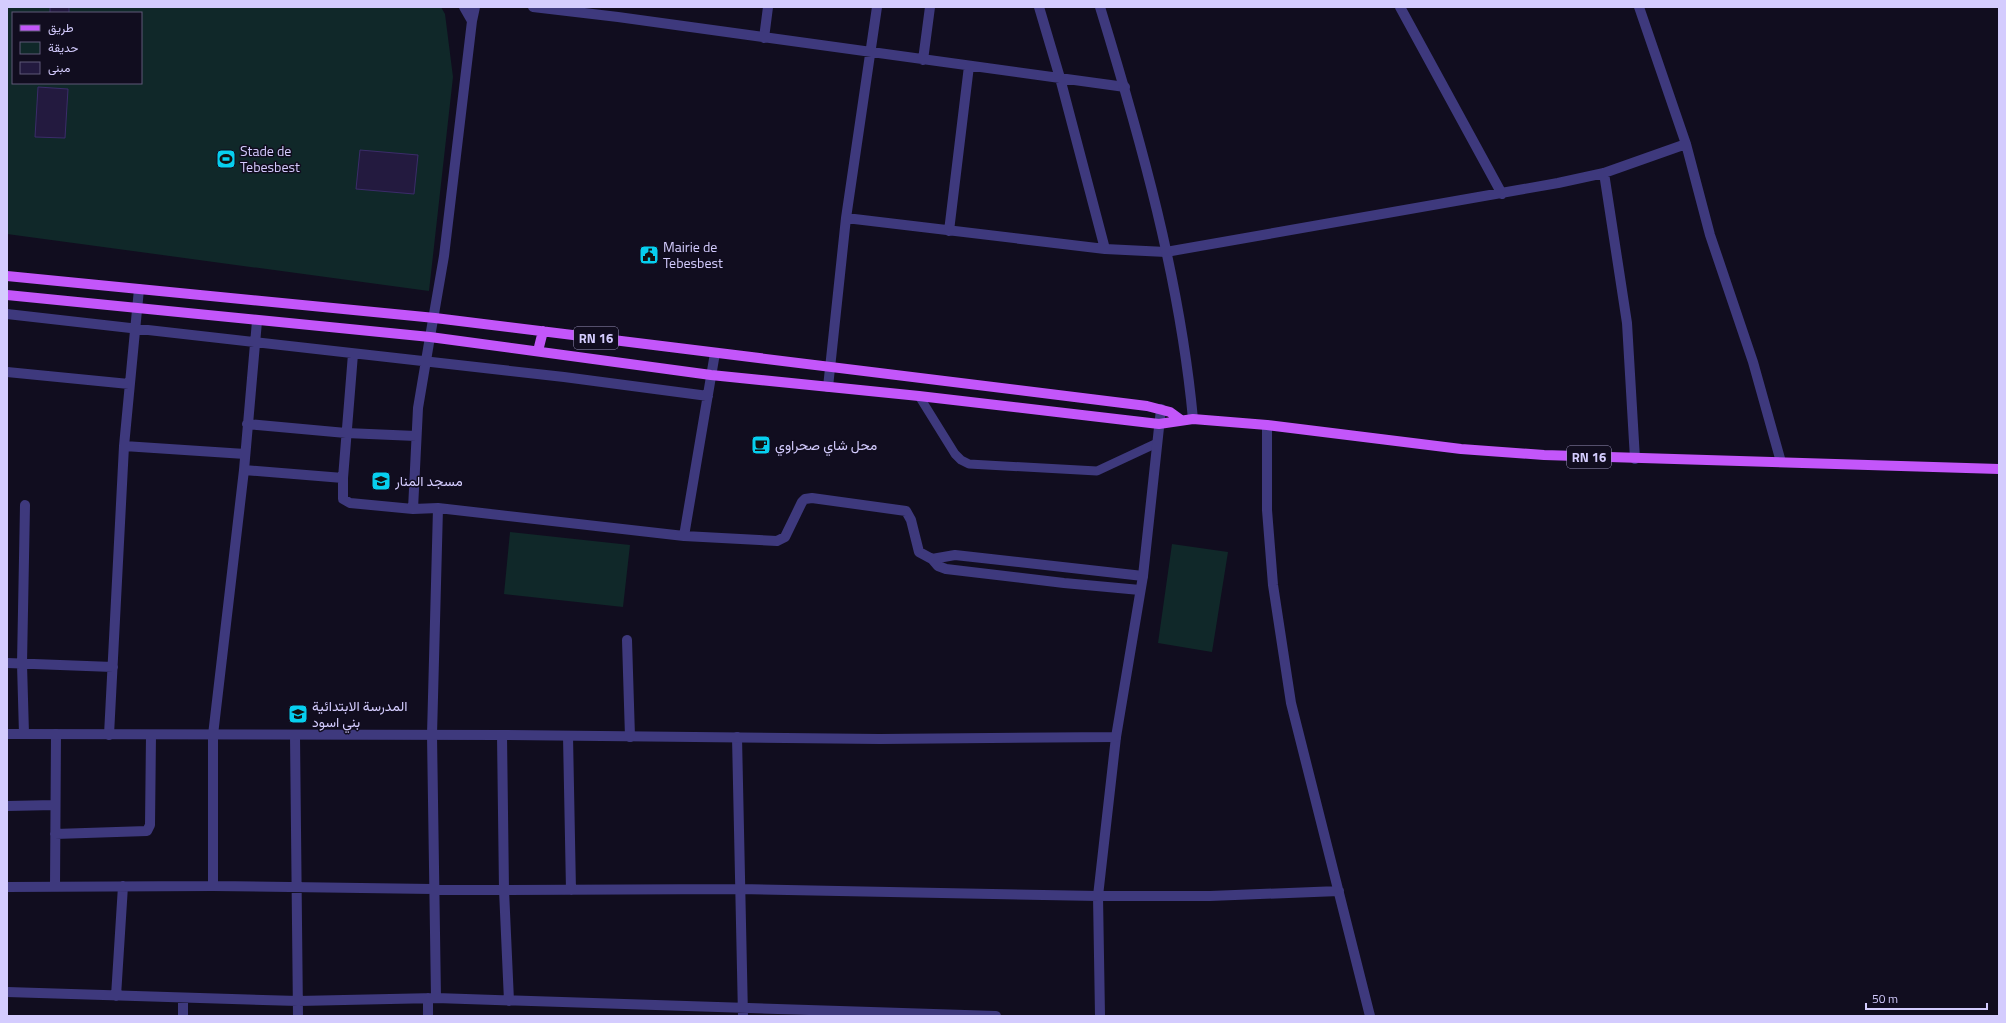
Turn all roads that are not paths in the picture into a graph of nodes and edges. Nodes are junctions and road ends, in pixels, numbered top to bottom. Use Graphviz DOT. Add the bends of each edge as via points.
graph roads {
  1 [pos="464,7"];
  2 [pos="475,7"];
  3 [pos="533,7"];
  4 [pos="768,7"];
  5 [pos="876,7"];
  6 [pos="930,7"];
  7 [pos="1039,7"];
  8 [pos="1100,7"];
  9 [pos="1400,7"];
  10 [pos="1639,7"];
  11 [pos="472,21"];
  12 [pos="764,38"];
  13 [pos="871,53"];
  14 [pos="923,60"];
  15 [pos="970,66"];
  16 [pos="1060,78"];
  17 [pos="1125,87"];
  18 [pos="1686,144"];
  19 [pos="1604,173"];
  20 [pos="1502,194"];
  21 [pos="846,218"];
  22 [pos="949,231"];
  23 [pos="1105,249"];
  24 [pos="1166,252"];
  25 [pos="7,276"];
  26 [pos="139,289"];
  27 [pos="7,295"];
  28 [pos="138,309"];
  29 [pos="7,314"];
  30 [pos="435,318"];
  31 [pos="257,320"];
  32 [pos="135,329"];
  33 [pos="543,331"];
  34 [pos="430,337"];
  35 [pos="254,343"];
  36 [pos="538,351"];
  37 [pos="715,353"];
  38 [pos="353,354"];
  39 [pos="425,361"];
  40 [pos="830,367"];
  41 [pos="7,372"];
  42 [pos="711,375"];
  43 [pos="129,384"];
  44 [pos="828,387"];
  45 [pos="708,396"];
  46 [pos="919,396"];
  47 [pos="1161,409"];
  48 [pos="1194,419"];
  49 [pos="1181,420"];
  50 [pos="247,424"];
  51 [pos="1159,424"];
  52 [pos="1267,425"];
  53 [pos="346,433"];
  54 [pos="416,436"];
  55 [pos="1157,443"];
  56 [pos="124,446"];
  57 [pos="244,454"];
  58 [pos="1636,459"];
  59 [pos="1781,462"];
  60 [pos="1999,469"];
  61 [pos="244,470"];
  62 [pos="342,478"];
  63 [pos="25,505"];
  64 [pos="438,508"];
  65 [pos="413,509"];
  66 [pos="684,536"];
  67 [pos="932,559"];
  68 [pos="1143,576"];
  69 [pos="1140,590"];
  70 [pos="627,640"];
  71 [pos="7,663"];
  72 [pos="22,664"];
  73 [pos="113,668"];
  74 [pos="7,734"];
  75 [pos="24,734"];
  76 [pos="56,734"];
  77 [pos="110,735"];
  78 [pos="151,735"];
  79 [pos="213,735"];
  80 [pos="432,735"];
  81 [pos="502,735"];
  82 [pos="295,736"];
  83 [pos="568,736"];
  84 [pos="630,737"];
  85 [pos="737,737"];
  86 [pos="1116,737"];
  87 [pos="55,805"];
  88 [pos="7,806"];
  89 [pos="56,834"];
  90 [pos="123,886"];
  91 [pos="213,886"];
  92 [pos="55,887"];
  93 [pos="298,887"];
  94 [pos="7,888"];
  95 [pos="435,889"];
  96 [pos="739,889"];
  97 [pos="504,890"];
  98 [pos="571,890"];
  99 [pos="1339,891"];
  100 [pos="1098,896"];
  101 [pos="7,992"];
  102 [pos="116,996"];
  103 [pos="183,998"];
  104 [pos="432,998"];
  105 [pos="298,1001"];
  106 [pos="509,1001"];
  107 [pos="743,1012"];
  108 [pos="183,1016"];
  109 [pos="298,1016"];
  110 [pos="428,1016"];
  111 [pos="996,1016"];
  112 [pos="1100,1016"];
  113 [pos="1370,1016"];
  1 -- 11 [label="street"];
  2 -- 11 [label="street"];
  3 -- 12 [label="street"];
  4 -- 12 [label="street"];
  5 -- 13 [label="street"];
  6 -- 14 [label="street"];
  7 -- 16 [label="street"];
  8 -- 17 [label="street"];
  9 -- 20 [label="street"];
  10 -- 18 [label="street"];
  11 -- 30 [label="street"];
  12 -- 13 [label="street"];
  13 -- 14 [label="street"];
  13 -- 21 [label="street"];
  14 -- 15 [label="street"];
  15 -- 16 [label="street"];
  15 -- 22 [label="street"];
  16 -- 17 [label="street"];
  16 -- 23 [label="street"];
  17 -- 24 [label="street"];
  18 -- 19 [label="street"];
  18 -- 59 [label="street" via="1710,235 1753,362"];
  19 -- 20 [label="street"];
  19 -- 58 [label="street" via="1627,323"];
  20 -- 24 [label="street"];
  21 -- 22 [label="street"];
  21 -- 40 [label="street"];
  22 -- 23 [label="street"];
  23 -- 24 [label="street"];
  24 -- 48 [label="street" via="1190,383"];
  25 -- 26 [label="main road, RN 16"];
  26 -- 28 [label="street"];
  26 -- 30 [label="main road, RN 16"];
  27 -- 28 [label="main road, RN 16"];
  28 -- 31 [label="main road, RN 16"];
  28 -- 32 [label="street"];
  29 -- 32 [label="street"];
  30 -- 33 [label="main road, RN 16"];
  30 -- 34 [label="street"];
  31 -- 34 [label="main road, RN 16"];
  31 -- 35 [label="street"];
  32 -- 35 [label="street"];
  32 -- 43 [label="street"];
  33 -- 36 [label="main road"];
  33 -- 37 [label="main road, RN 16"];
  34 -- 36 [label="main road, RN 16"];
  34 -- 39 [label="street"];
  35 -- 38 [label="street"];
  35 -- 50 [label="street"];
  36 -- 42 [label="main road, RN 16"];
  37 -- 40 [label="main road, RN 16"];
  37 -- 42 [label="street"];
  38 -- 39 [label="street"];
  38 -- 53 [label="street"];
  39 -- 45 [label="street"];
  39 -- 54 [label="street"];
  40 -- 44 [label="street"];
  40 -- 47 [label="main road, RN 16"];
  41 -- 43 [label="street"];
  42 -- 44 [label="main road, RN 16"];
  42 -- 45 [label="street"];
  43 -- 56 [label="street"];
  44 -- 46 [label="main road, RN 16"];
  45 -- 66 [label="street"];
  46 -- 51 [label="main road, RN 16"];
  46 -- 55 [label="lane" via="956,454 970,464 1097,471"];
  47 -- 49 [label="main road, RN 16"];
  47 -- 51 [label="street"];
  48 -- 49 [label="main road, RN 16"];
  48 -- 52 [label="main road, RN 16"];
  49 -- 51 [label="main road, RN 16"];
  50 -- 53 [label="street"];
  50 -- 57 [label="street"];
  51 -- 55 [label="street"];
  52 -- 58 [label="main road, RN 16" via="1461,449 1544,456"];
  52 -- 99 [label="street" via="1267,510 1281,643 1301,747"];
  53 -- 54 [label="street"];
  53 -- 62 [label="street"];
  54 -- 65 [label="street"];
  55 -- 68 [label="street"];
  56 -- 57 [label="street"];
  56 -- 73 [label="street"];
  57 -- 61 [label="street"];
  58 -- 59 [label="main road, RN 16"];
  59 -- 60 [label="main road, RN 16"];
  61 -- 62 [label="street"];
  61 -- 79 [label="street"];
  62 -- 65 [label="street" via="343,500 347,502"];
  63 -- 72 [label="street"];
  64 -- 65 [label="street"];
  64 -- 66 [label="street"];
  64 -- 80 [label="street"];
  66 -- 67 [label="street" via="777,541 784,537 802,502 812,498 906,511 911,520 919,552"];
  67 -- 68 [label="street" via="955,555"];
  67 -- 69 [label="street" via="938,566 953,571"];
  68 -- 69 [label="street"];
  69 -- 86 [label="street"];
  70 -- 84 [label="street"];
  71 -- 72 [label="street"];
  72 -- 73 [label="street"];
  72 -- 75 [label="street"];
  73 -- 77 [label="street"];
  74 -- 75 [label="street"];
  75 -- 76 [label="street"];
  76 -- 77 [label="street"];
  76 -- 87 [label="street"];
  77 -- 78 [label="street"];
  78 -- 79 [label="street"];
  78 -- 89 [label="street" via="150,825 147,831"];
  79 -- 82 [label="street"];
  79 -- 91 [label="street"];
  80 -- 81 [label="street"];
  80 -- 82 [label="street"];
  80 -- 95 [label="street"];
  81 -- 83 [label="street"];
  81 -- 97 [label="street"];
  82 -- 93 [label="street"];
  83 -- 84 [label="street"];
  83 -- 98 [label="street"];
  84 -- 85 [label="street"];
  85 -- 86 [label="street"];
  85 -- 96 [label="street"];
  86 -- 100 [label="street"];
  87 -- 88 [label="street"];
  87 -- 89 [label="street"];
  89 -- 92 [label="street"];
  90 -- 91 [label="street"];
  90 -- 92 [label="street"];
  90 -- 102 [label="street"];
  91 -- 93 [label="street"];
  92 -- 94 [label="street"];
  93 -- 95 [label="street"];
  93 -- 105 [label="street"];
  95 -- 97 [label="street"];
  95 -- 104 [label="street"];
  96 -- 98 [label="street"];
  96 -- 100 [label="street"];
  96 -- 107 [label="street"];
  97 -- 98 [label="street"];
  97 -- 106 [label="street"];
  99 -- 100 [label="street" via="1210,896"];
  99 -- 113 [label="street"];
  100 -- 112 [label="street"];
  101 -- 102 [label="street"];
  102 -- 103 [label="street"];
  103 -- 105 [label="street"];
  103 -- 108 [label="street"];
  104 -- 105 [label="street"];
  104 -- 106 [label="street"];
  104 -- 110 [label="street"];
  105 -- 109 [label="street"];
  106 -- 107 [label="street"];
  107 -- 111 [label="street"];
}
